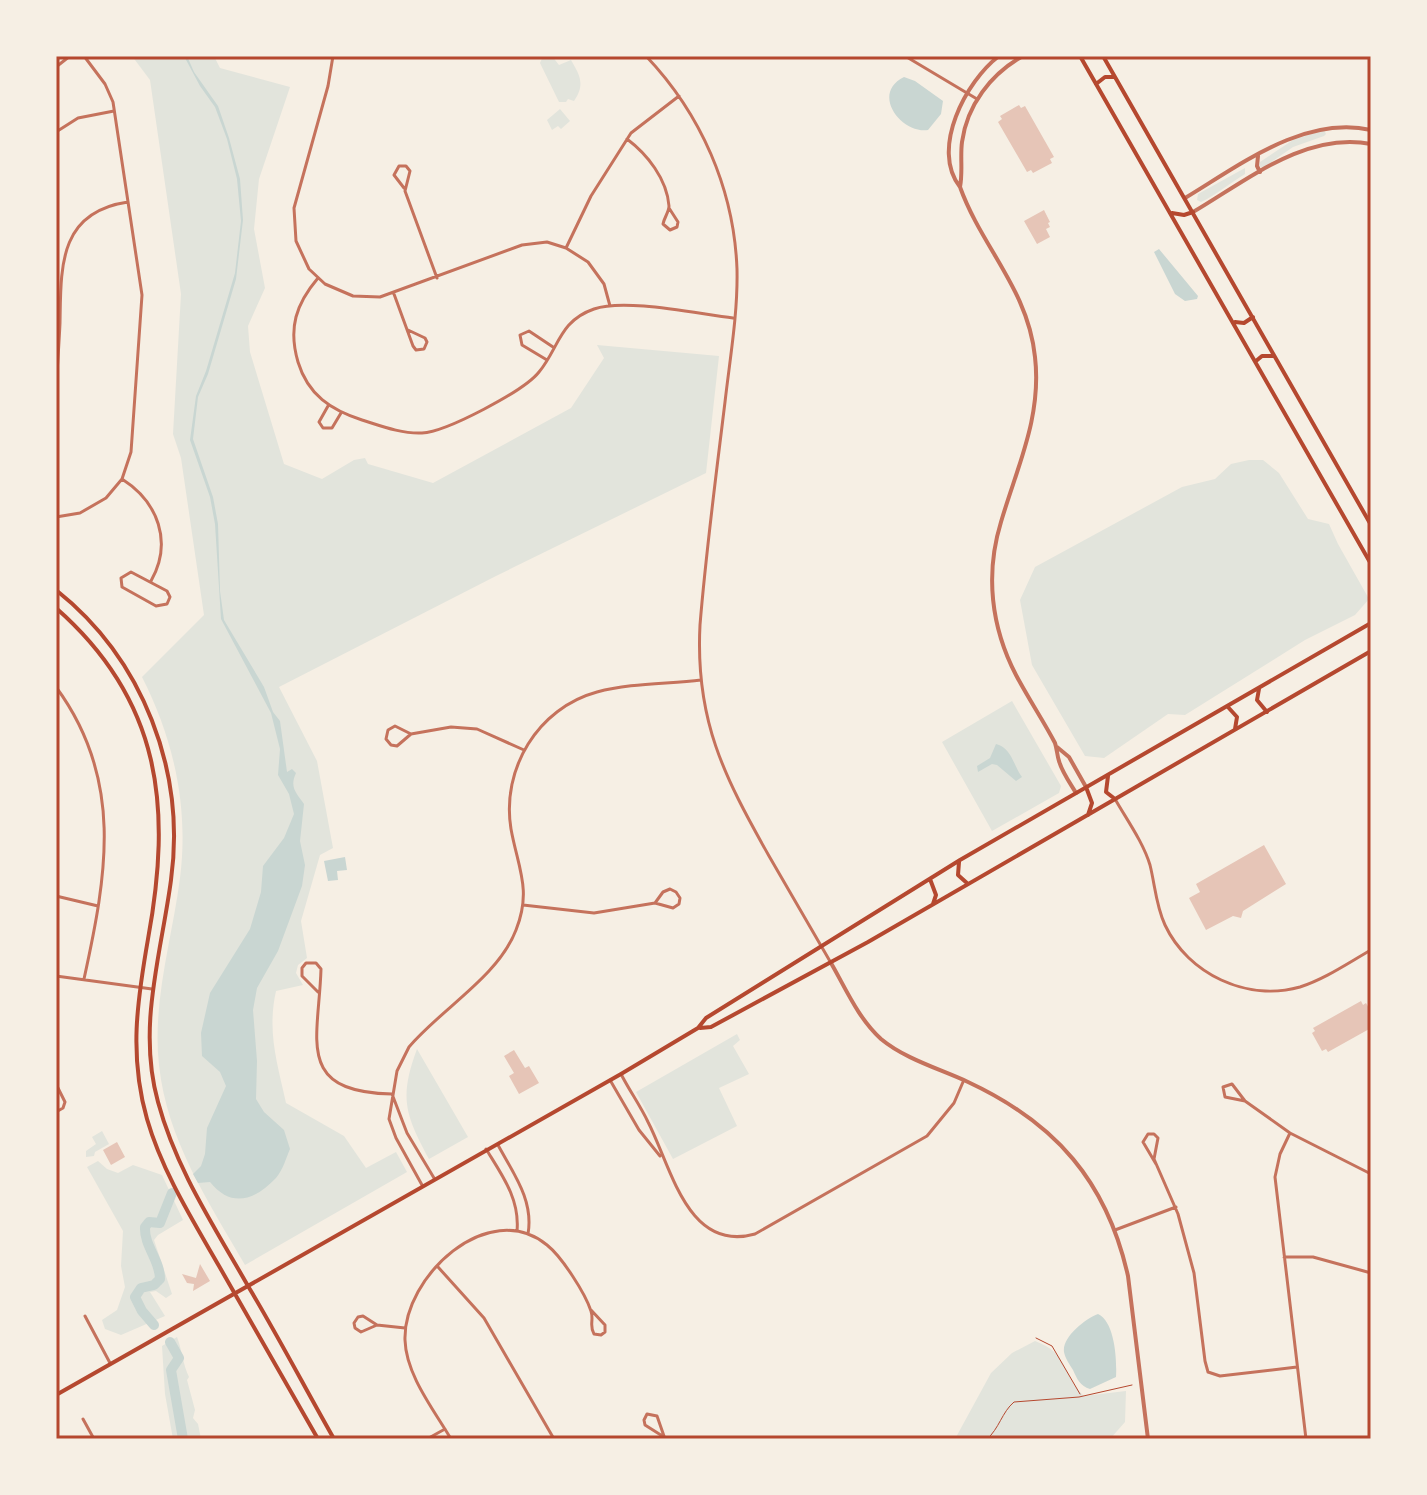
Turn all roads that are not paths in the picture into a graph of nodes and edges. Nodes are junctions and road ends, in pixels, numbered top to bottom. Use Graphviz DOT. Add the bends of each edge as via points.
graph roads {
  1 [pos="70,56"];
  2 [pos="84,56"];
  3 [pos="333,56"];
  4 [pos="646,56"];
  5 [pos="905,56"];
  6 [pos="999,56"];
  7 [pos="1023,56"];
  8 [pos="1080,56"];
  9 [pos="1103,56"];
  10 [pos="56,67"];
  11 [pos="1116,78"];
  12 [pos="1096,84"];
  13 [pos="967,93"];
  14 [pos="679,96"];
  15 [pos="978,99"];
  16 [pos="114,111"];
  17 [pos="1371,130"];
  18 [pos="56,132"];
  19 [pos="627,139"];
  20 [pos="1371,144"];
  21 [pos="950,147"];
  22 [pos="961,148"];
  23 [pos="1258,156"];
  24 [pos="1244,164"];
  25 [pos="1261,173"];
  26 [pos="1247,180"];
  27 [pos="960,187"];
  28 [pos="404,188"];
  29 [pos="1185,198"];
  30 [pos="128,202"];
  31 [pos="669,208"];
  32 [pos="1170,212"];
  33 [pos="1193,212"];
  34 [pos="566,248"];
  35 [pos="318,278"];
  36 [pos="437,278"];
  37 [pos="394,294"];
  38 [pos="610,306"];
  39 [pos="1253,317"];
  40 [pos="734,318"];
  41 [pos="1233,321"];
  42 [pos="408,330"];
  43 [pos="553,347"];
  44 [pos="1275,357"];
  45 [pos="547,360"];
  46 [pos="1256,362"];
  47 [pos="56,392"];
  48 [pos="328,406"];
  49 [pos="341,413"];
  50 [pos="122,479"];
  51 [pos="56,517"];
  52 [pos="1371,525"];
  53 [pos="1371,564"];
  54 [pos="151,581"];
  55 [pos="56,590"];
  56 [pos="56,608"];
  57 [pos="1370,624"];
  58 [pos="1371,651"];
  59 [pos="701,680"];
  60 [pos="56,687"];
  61 [pos="1260,687"];
  62 [pos="1227,706"];
  63 [pos="1267,712"];
  64 [pos="1234,731"];
  65 [pos="411,734"];
  66 [pos="1056,746"];
  67 [pos="524,750"];
  68 [pos="1109,774"];
  69 [pos="1086,787"];
  70 [pos="1076,793"];
  71 [pos="1115,799"];
  72 [pos="1087,816"];
  73 [pos="960,860"];
  74 [pos="929,879"];
  75 [pos="968,885"];
  76 [pos="56,896"];
  77 [pos="655,903"];
  78 [pos="523,905"];
  79 [pos="98,906"];
  80 [pos="932,906"];
  81 [pos="821,946"];
  82 [pos="1371,950"];
  83 [pos="831,963"];
  84 [pos="56,976"];
  85 [pos="84,979"];
  86 [pos="139,988"];
  87 [pos="152,989"];
  88 [pos="750,991"];
  89 [pos="318,992"];
  90 [pos="754,1005"];
  91 [pos="698,1028"];
  92 [pos="621,1074"];
  93 [pos="610,1080"];
  94 [pos="964,1080"];
  95 [pos="56,1084"];
  96 [pos="392,1094"];
  97 [pos="1245,1101"];
  98 [pos="56,1112"];
  99 [pos="1290,1133"];
  100 [pos="496,1143"];
  101 [pos="486,1149"];
  102 [pos="662,1158"];
  103 [pos="1156,1164"];
  104 [pos="1371,1174"];
  105 [pos="434,1178"];
  106 [pos="422,1185"];
  107 [pos="182,1199"];
  108 [pos="192,1200"];
  109 [pos="1176,1207"];
  110 [pos="206,1213"];
  111 [pos="191,1217"];
  112 [pos="1115,1230"];
  113 [pos="517,1231"];
  114 [pos="528,1234"];
  115 [pos="1284,1257"];
  116 [pos="438,1267"];
  117 [pos="1371,1273"];
  118 [pos="248,1285"];
  119 [pos="234,1292"];
  120 [pos="591,1310"];
  121 [pos="85,1316"];
  122 [pos="377,1325"];
  123 [pos="405,1328"];
  124 [pos="267,1350"];
  125 [pos="284,1351"];
  126 [pos="110,1363"];
  127 [pos="1297,1367"];
  128 [pos="294,1368"];
  129 [pos="278,1369"];
  130 [pos="56,1395"];
  131 [pos="83,1419"];
  132 [pos="445,1429"];
  133 [pos="664,1438"];
  134 [pos="94,1439"];
  135 [pos="318,1439"];
  136 [pos="334,1439"];
  137 [pos="427,1439"];
  138 [pos="451,1439"];
  139 [pos="554,1439"];
  140 [pos="1148,1439"];
  141 [pos="1306,1439"];
  1 -- 10 [label="street"];
  2 -- 16 [label="street" via="108,90"];
  3 -- 35 [label="street" via="292,220 299,252"];
  4 -- 14 [label="street"];
  5 -- 13 [label="street"];
  6 -- 13 [label="street"];
  7 -- 15 [label="street" via="995,76"];
  8 -- 12 [label="main road"];
  9 -- 11 [label="main road"];
  11 -- 12 [label="main road" via="1105,77"];
  11 -- 29 [label="main road"];
  12 -- 32 [label="main road"];
  13 -- 15 [label="street"];
  13 -- 21 [label="street"];
  14 -- 19 [label="street"];
  14 -- 40 [label="street" via="708,145 727,201 737,269"];
  15 -- 22 [label="street"];
  16 -- 18 [label="street" via="78,118"];
  16 -- 30 [label="street"];
  17 -- 23 [label="street" via="1314,129"];
  19 -- 31 [label="street" via="653,166"];
  19 -- 34 [label="street" via="595,187"];
  20 -- 25 [label="street" via="1317,145"];
  21 -- 22 [label="street"];
  21 -- 27 [label="street" via="952,176"];
  22 -- 27 [label="street"];
  23 -- 24 [label="street"];
  23 -- 25 [label="street"];
  24 -- 26 [label="street"];
  24 -- 29 [label="street"];
  25 -- 26 [label="street"];
  26 -- 33 [label="street"];
  27 -- 66 [label="street" via="1018,294 1032,339 1034,419 998,531 992,593 1008,658"];
  28 -- 28 [label="street" via="410,171 399,166 394,175"];
  28 -- 36 [label="street"];
  29 -- 33 [label="main road"];
  30 -- 47 [label="street" via="86,219 64,250"];
  30 -- 50 [label="street" via="142,295 131,452"];
  31 -- 31 [label="street" via="663,222 670,230 678,222"];
  32 -- 33 [label="main road"];
  32 -- 41 [label="main road"];
  33 -- 39 [label="main road"];
  34 -- 36 [label="street" via="547,242 522,245"];
  34 -- 38 [label="street" via="598,272"];
  35 -- 37 [label="street" via="353,296"];
  35 -- 48 [label="street" via="297,308 293,338 304,377"];
  36 -- 37 [label="street"];
  37 -- 42 [label="street"];
  38 -- 40 [label="street"];
  38 -- 43 [label="street" via="574,320"];
  39 -- 41 [label="main road" via="1244,323"];
  39 -- 44 [label="main road"];
  40 -- 59 [label="street" via="701,613"];
  41 -- 46 [label="main road"];
  42 -- 42 [label="street" via="414,348 424,349 425,338"];
  43 -- 45 [label="street"];
  43 -- 45 [label="street" via="529,331 520,335 522,345"];
  44 -- 46 [label="main road" via="1262,356"];
  44 -- 52 [label="main road"];
  45 -- 49 [label="street" via="522,387 433,432 400,431"];
  46 -- 53 [label="main road"];
  48 -- 49 [label="street"];
  48 -- 49 [label="street" via="319,422 323,428 332,428"];
  50 -- 51 [label="street" via="94,506"];
  50 -- 54 [label="street" via="147,500 159,523 161,554"];
  54 -- 54 [label="street" via="131,572 121,581 126,590 164,606 169,594"];
  55 -- 87 [label="main road" via="93,625 129,673 154,725 168,772 174,849"];
  56 -- 86 [label="main road" via="114,674 151,759 160,853"];
  57 -- 61 [label="main road"];
  58 -- 63 [label="main road"];
  59 -- 67 [label="street" via="585,696 549,719"];
  59 -- 81 [label="street" via="713,741 731,787"];
  60 -- 79 [label="street" via="93,754 103,796 106,844"];
  61 -- 62 [label="main road"];
  61 -- 63 [label="main road" via="1257,700"];
  62 -- 64 [label="main road" via="1237,717"];
  62 -- 68 [label="main road"];
  63 -- 64 [label="main road"];
  64 -- 71 [label="main road"];
  65 -- 65 [label="street" via="395,726 386,739 397,746"];
  65 -- 67 [label="street" via="471,728"];
  66 -- 69 [label="street"];
  66 -- 70 [label="street"];
  67 -- 78 [label="street" via="513,778 509,814 524,882"];
  68 -- 69 [label="main road"];
  68 -- 71 [label="main road" via="1105,788"];
  69 -- 70 [label="main road"];
  69 -- 72 [label="main road" via="1092,803"];
  70 -- 73 [label="main road"];
  71 -- 72 [label="main road"];
  71 -- 82 [label="street" via="1147,857 1165,926 1182,951 1208,973 1240,987 1283,990 1312,983"];
  72 -- 75 [label="main road"];
  73 -- 74 [label="main road"];
  73 -- 75 [label="main road" via="958,875"];
  74 -- 80 [label="main road" via="936,895"];
  74 -- 81 [label="main road"];
  75 -- 80 [label="main road"];
  76 -- 79 [label="street"];
  77 -- 77 [label="street" via="673,908 680,898 670,889"];
  77 -- 78 [label="street" via="594,913"];
  78 -- 96 [label="street" via="514,936 501,956 409,1047"];
  79 -- 85 [label="street"];
  80 -- 83 [label="main road"];
  81 -- 83 [label="street"];
  81 -- 88 [label="main road"];
  83 -- 90 [label="main road"];
  83 -- 94 [label="street" via="861,1017 881,1039"];
  84 -- 85 [label="street"];
  85 -- 86 [label="street"];
  86 -- 87 [label="street"];
  86 -- 107 [label="main road" via="135,1042 147,1118"];
  87 -- 108 [label="main road" via="149,1045 157,1101"];
  88 -- 90 [label="main road"];
  88 -- 91 [label="main road"];
  89 -- 89 [label="street" via="321,969 310,962 301,973"];
  89 -- 96 [label="street" via="317,1045 328,1074 354,1091"];
  90 -- 91 [label="main road" via="711,1027"];
  91 -- 92 [label="main road"];
  92 -- 93 [label="main road"];
  92 -- 102 [label="street"];
  93 -- 100 [label="main road"];
  93 -- 102 [label="street"];
  94 -- 102 [label="street" via="954,1103 927,1136 750,1235 723,1236 703,1225"];
  94 -- 112 [label="street" via="1017,1108 1058,1141 1087,1176"];
  95 -- 98 [label="street" via="65,1102"];
  96 -- 105 [label="street" via="407,1133"];
  96 -- 106 [label="street" via="390,1124"];
  97 -- 97 [label="street" via="1232,1084 1223,1087 1225,1097"];
  97 -- 99 [label="street"];
  99 -- 104 [label="street"];
  99 -- 115 [label="street" via="1276,1172"];
  100 -- 101 [label="main road"];
  100 -- 114 [label="street" via="525,1195"];
  101 -- 105 [label="main road"];
  101 -- 113 [label="street" via="514,1199"];
  103 -- 103 [label="street" via="1158,1138 1148,1134 1143,1142"];
  103 -- 109 [label="street"];
  105 -- 106 [label="main road"];
  106 -- 118 [label="main road"];
  107 -- 108 [label="main road"];
  107 -- 111 [label="main road"];
  108 -- 110 [label="main road"];
  109 -- 112 [label="street"];
  109 -- 127 [label="street" via="1194,1273 1208,1372 1220,1376"];
  110 -- 111 [label="main road" via="196,1211"];
  110 -- 118 [label="main road"];
  111 -- 119 [label="main road"];
  112 -- 140 [label="street" via="1134,1305"];
  113 -- 114 [label="street"];
  113 -- 116 [label="street" via="471,1239"];
  114 -- 120 [label="street" via="557,1254"];
  115 -- 117 [label="street" via="1313,1257"];
  115 -- 127 [label="street"];
  116 -- 123 [label="street" via="415,1293"];
  116 -- 139 [label="street" via="484,1318"];
  118 -- 119 [label="main road"];
  118 -- 125 [label="main road"];
  119 -- 124 [label="main road"];
  119 -- 126 [label="main road"];
  120 -- 120 [label="street" via="605,1325 601,1335 591,1331"];
  121 -- 126 [label="street"];
  122 -- 122 [label="street" via="363,1316 354,1323 361,1332"];
  122 -- 123 [label="street"];
  123 -- 132 [label="street" via="412,1371"];
  124 -- 125 [label="main road"];
  124 -- 129 [label="main road"];
  125 -- 128 [label="main road"];
  126 -- 130 [label="main road"];
  127 -- 141 [label="street"];
  128 -- 129 [label="main road"];
  128 -- 136 [label="main road"];
  129 -- 135 [label="main road"];
  131 -- 134 [label="street"];
  132 -- 137 [label="street"];
  132 -- 138 [label="street"];
  133 -- 133 [label="street" via="657,1416 647,1414 645,1425"];
}
